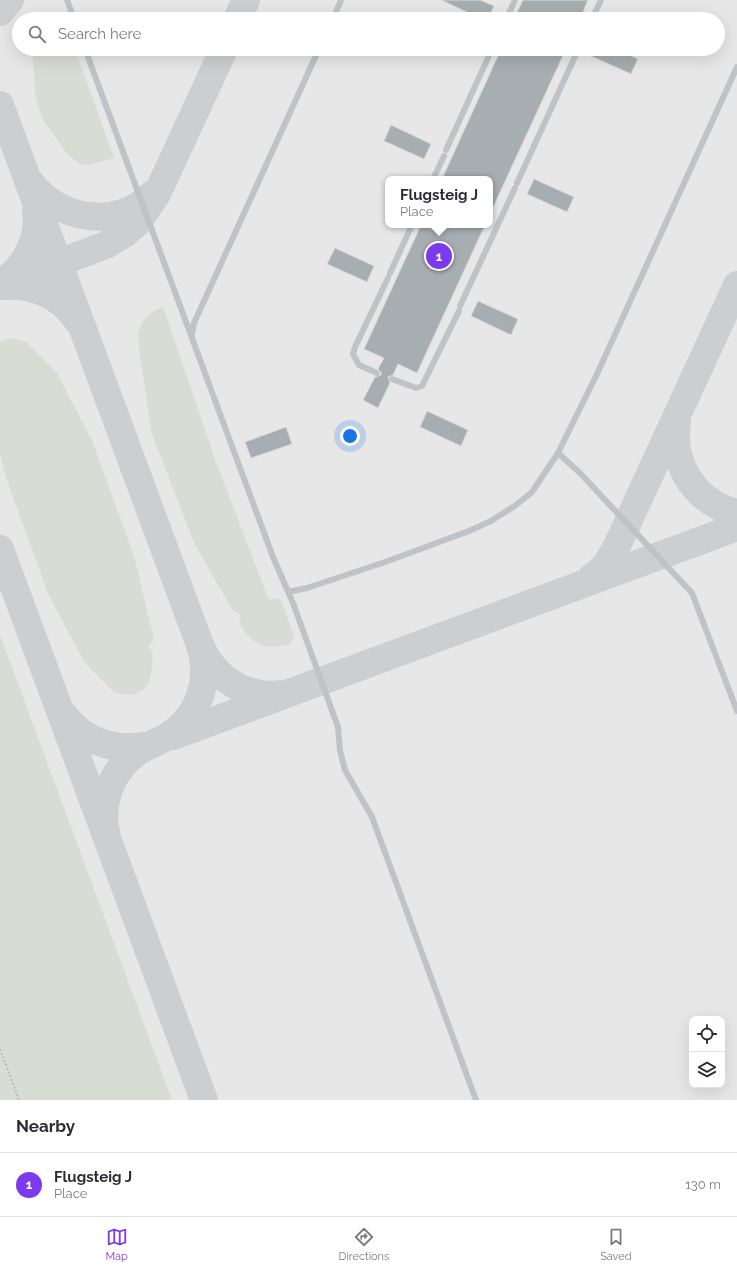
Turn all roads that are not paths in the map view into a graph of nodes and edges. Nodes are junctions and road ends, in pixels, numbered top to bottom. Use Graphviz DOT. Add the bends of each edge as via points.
graph roads {
  1 [pos="67,0"];
  2 [pos="341,0"];
  3 [pos="515,0"];
  4 [pos="601,0"];
  5 [pos="71,12"];
  6 [pos="335,12"];
  7 [pos="509,12"];
  8 [pos="595,12"];
  9 [pos="88,56"];
  10 [pos="316,56"];
  11 [pos="489,56"];
  12 [pos="575,56"];
  13 [pos="737,67"];
  14 [pos="434,176"];
  15 [pos="411,228"];
  16 [pos="193,342"];
  17 [pos="377,373"];
  18 [pos="392,379"];
  19 [pos="558,453"];
  20 [pos="288,592"];
  21 [pos="737,711"];
  22 [pos="476,1100"];
  1 -- 5 [label="lane"];
  2 -- 6 [label="lane"];
  3 -- 7 [label="lane"];
  4 -- 8 [label="lane"];
  9 -- 16 [label="lane"];
  10 -- 16 [label="lane" via="194,323"];
  11 -- 14 [label="lane"];
  12 -- 18 [label="lane" via="422,386 416,388"];
  13 -- 19 [label="lane"];
  15 -- 17 [label="lane" via="353,354 359,364"];
  16 -- 20 [label="lane"];
  19 -- 20 [label="lane" via="532,492 491,521 388,561"];
  19 -- 21 [label="lane" via="692,593"];
  20 -- 22 [label="lane" via="338,727 345,770 372,817"];
}
